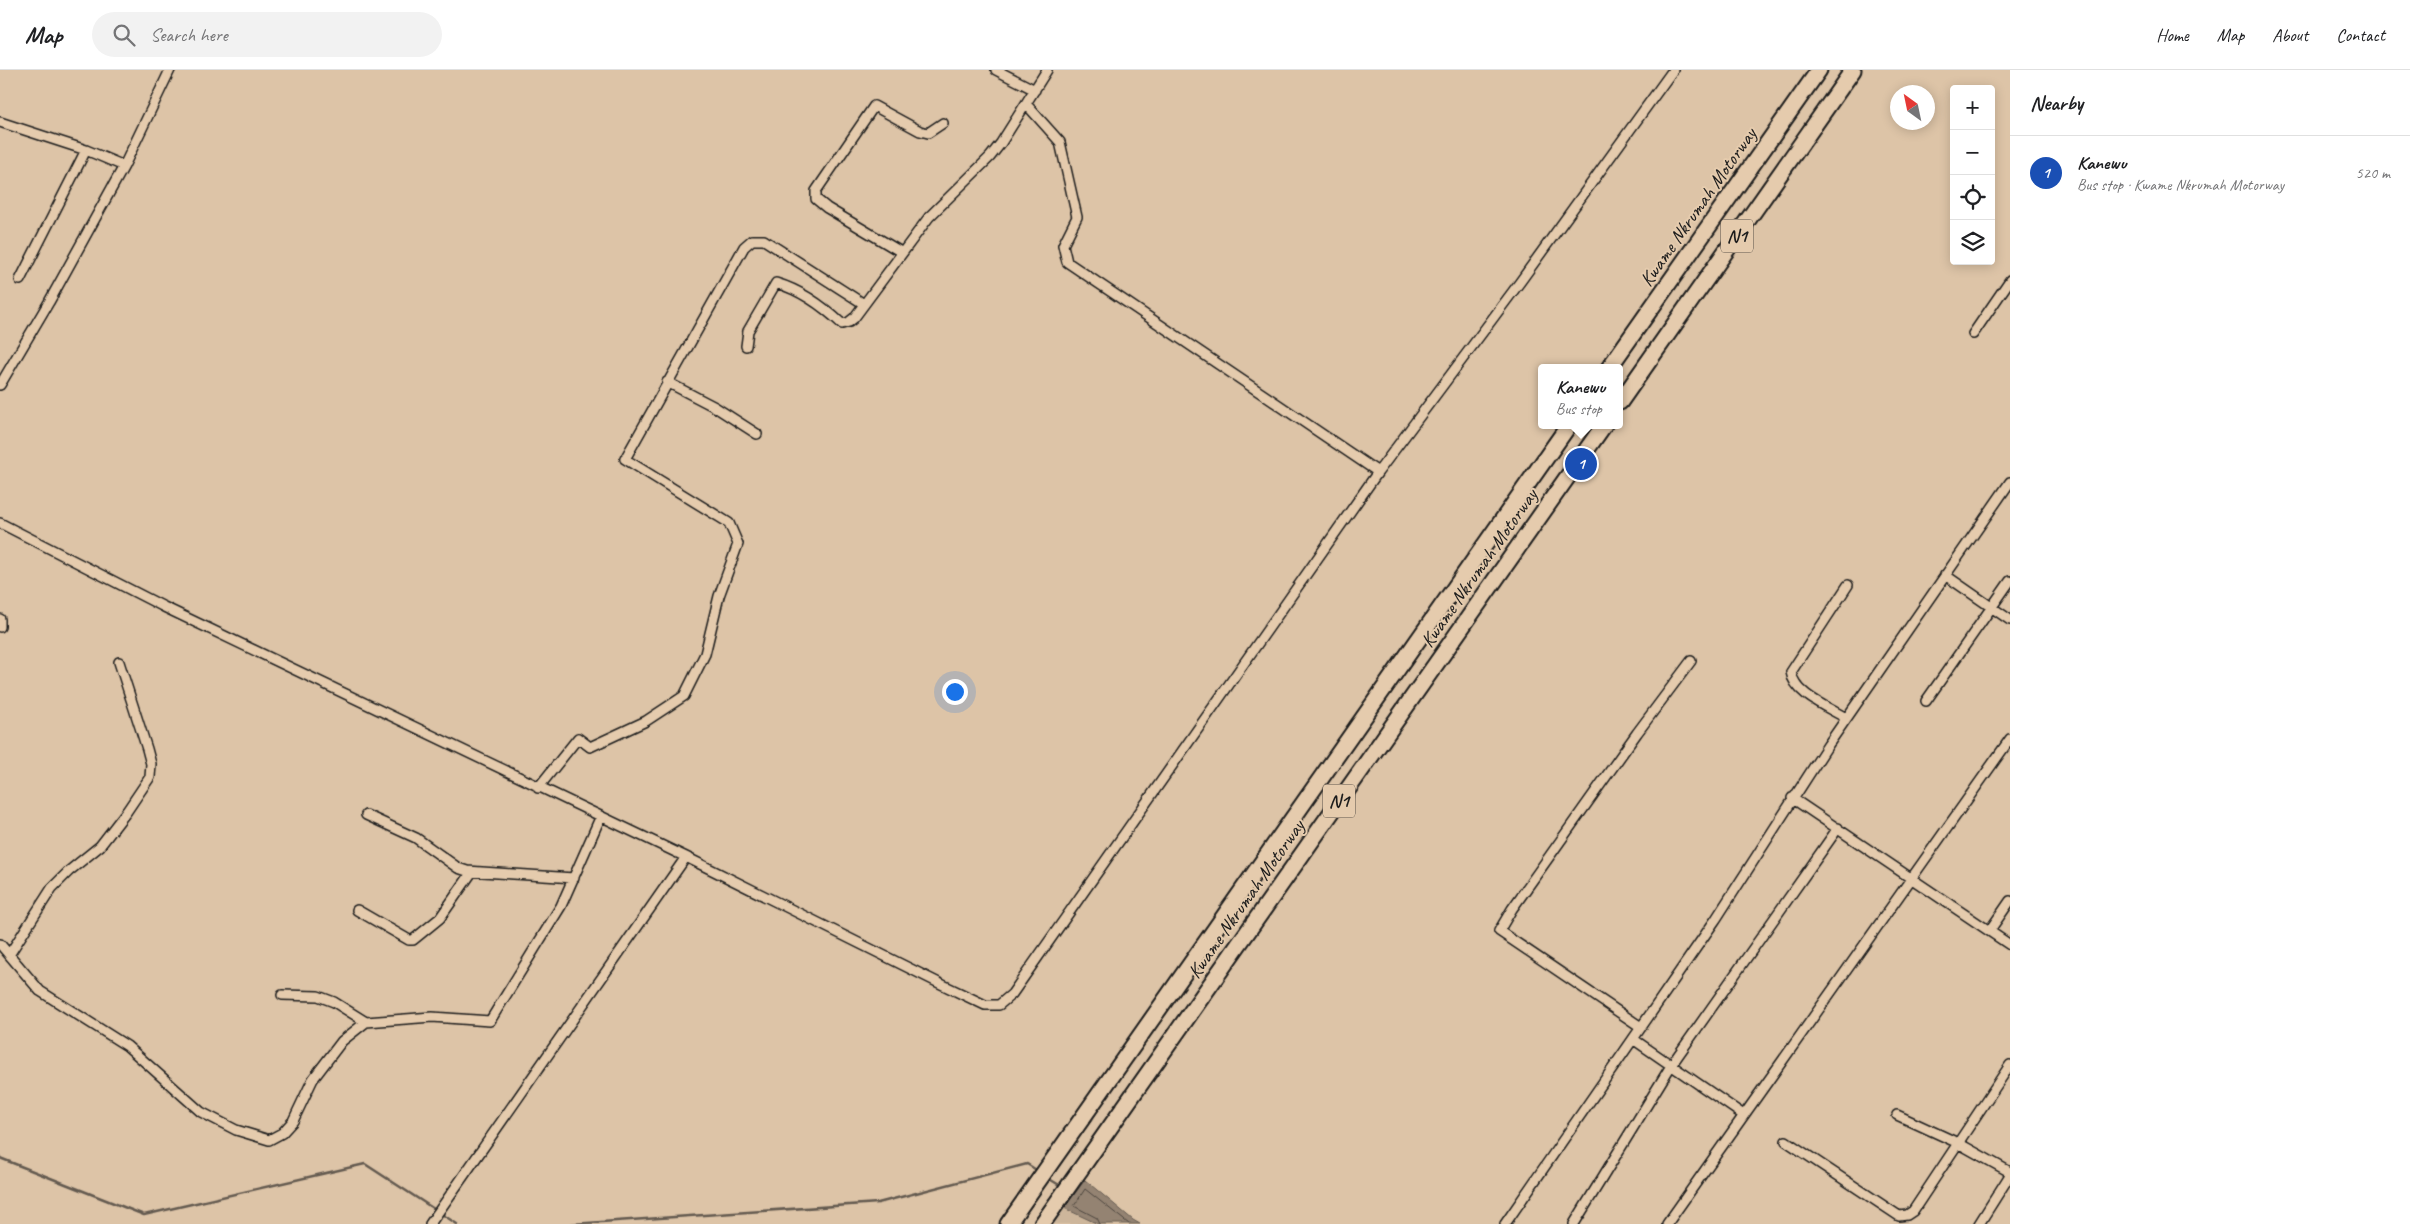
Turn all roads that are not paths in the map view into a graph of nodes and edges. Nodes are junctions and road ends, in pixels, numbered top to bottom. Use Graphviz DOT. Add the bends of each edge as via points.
graph roads {
  1 [pos="170,70"];
  2 [pos="996,70"];
  3 [pos="1048,70"];
  4 [pos="1673,70"];
  5 [pos="1819,70"];
  6 [pos="1854,70"];
  7 [pos="1035,90"];
  8 [pos="1026,104"];
  9 [pos="943,123"];
  10 [pos="1,126"];
  11 [pos="86,150"];
  12 [pos="124,166"];
  13 [pos="901,252"];
  14 [pos="20,280"];
  15 [pos="2010,280"];
  16 [pos="864,304"];
  17 [pos="1973,334"];
  18 [pos="746,346"];
  19 [pos="1612,364"];
  20 [pos="667,382"];
  21 [pos="0,385"];
  22 [pos="1623,398"];
  23 [pos="1566,429"];
  24 [pos="1601,429"];
  25 [pos="757,434"];
  26 [pos="1378,472"];
  27 [pos="2010,482"];
  28 [pos="0,523"];
  29 [pos="1945,575"];
  30 [pos="2010,581"];
  31 [pos="1848,585"];
  32 [pos="1991,607"];
  33 [pos="0,619"];
  34 [pos="2010,620"];
  35 [pos="0,628"];
  36 [pos="1691,661"];
  37 [pos="119,662"];
  38 [pos="1926,701"];
  39 [pos="1846,718"];
  40 [pos="2010,739"];
  41 [pos="538,788"];
  42 [pos="1792,798"];
  43 [pos="366,815"];
  44 [pos="600,818"];
  45 [pos="1838,828"];
  46 [pos="686,858"];
  47 [pos="472,872"];
  48 [pos="574,878"];
  49 [pos="1911,878"];
  50 [pos="2010,901"];
  51 [pos="357,910"];
  52 [pos="1990,930"];
  53 [pos="0,944"];
  54 [pos="2010,945"];
  55 [pos="9,955"];
  56 [pos="282,995"];
  57 [pos="366,1022"];
  58 [pos="1640,1028"];
  59 [pos="1633,1039"];
  60 [pos="1672,1064"];
  61 [pos="2010,1064"];
  62 [pos="1742,1114"];
  63 [pos="1897,1115"];
  64 [pos="1786,1142"];
  65 [pos="1958,1143"];
  66 [pos="2010,1174"];
  67 [pos="430,1224"];
  68 [pos="1008,1224"];
  69 [pos="1042,1224"];
  70 [pos="1505,1224"];
  71 [pos="1574,1224"];
  72 [pos="1667,1224"];
  73 [pos="1979,1224"];
  1 -- 12 [label="street"];
  2 -- 7 [label="street"];
  3 -- 7 [label="street"];
  4 -- 26 [label="street"];
  5 -- 19 [label="highway, Kwame Nkrumah Motorway / N1"];
  6 -- 22 [label="highway, N1"];
  7 -- 8 [label="street"];
  8 -- 13 [label="street" via="990,157 929,217"];
  8 -- 26 [label="street" via="1060,142 1076,217 1063,245 1067,262"];
  9 -- 13 [label="street" via="928,132 920,131 874,106 816,191 816,199 826,208"];
  10 -- 11 [label="street"];
  11 -- 12 [label="street"];
  11 -- 14 [label="street"];
  12 -- 21 [label="street"];
  13 -- 16 [label="street"];
  15 -- 17 [label="street"];
  16 -- 18 [label="street" via="854,318 842,324 792,288 776,283 748,332"];
  16 -- 20 [label="street" via="764,240 752,240 744,247"];
  20 -- 25 [label="street"];
  20 -- 41 [label="street" via="625,459 729,523 738,544 719,596 705,654 684,696 646,721 590,747 578,738"];
  23 -- 68 [label="highway, Kwame Nkrumah Motorway / N1"];
  24 -- 69 [label="highway, Kwame Nkrumah Motorway / N1"];
  26 -- 46 [label="street" via="1012,994 999,1005 977,1001"];
  27 -- 29 [label="street"];
  28 -- 41 [label="street" via="164,607"];
  29 -- 32 [label="street"];
  29 -- 39 [label="street"];
  30 -- 32 [label="street"];
  31 -- 39 [label="street" via="1790,672 1798,688"];
  32 -- 34 [label="street"];
  32 -- 38 [label="street"];
  33 -- 35 [label="street"];
  36 -- 58 [label="street" via="1499,931"];
  37 -- 55 [label="street" via="147,749 150,777 100,846 52,888"];
  39 -- 42 [label="street"];
  40 -- 49 [label="street"];
  41 -- 44 [label="street"];
  42 -- 45 [label="street"];
  42 -- 58 [label="street" via="1716,918"];
  43 -- 47 [label="street" via="416,838 458,868"];
  44 -- 46 [label="street"];
  44 -- 48 [label="street"];
  45 -- 49 [label="street"];
  45 -- 60 [label="street"];
  46 -- 67 [label="street"];
  47 -- 48 [label="street"];
  47 -- 51 [label="street" via="440,918 413,940"];
  48 -- 57 [label="street" via="561,906 490,1021 432,1018"];
  49 -- 52 [label="street"];
  49 -- 62 [label="street"];
  50 -- 52 [label="street"];
  52 -- 54 [label="street"];
  53 -- 55 [label="street"];
  55 -- 57 [label="street" via="40,991 126,1046 201,1112 236,1130 269,1140 282,1133 293,1121 313,1079 342,1041"];
  56 -- 57 [label="street" via="318,996"];
  58 -- 59 [label="street"];
  59 -- 60 [label="street"];
  59 -- 70 [label="street"];
  60 -- 62 [label="street"];
  60 -- 71 [label="street"];
  61 -- 65 [label="street"];
  62 -- 72 [label="street"];
  63 -- 65 [label="street"];
  64 -- 65 [label="street" via="1899,1216 1912,1210"];
  65 -- 66 [label="street"];
  66 -- 73 [label="street"];
}
